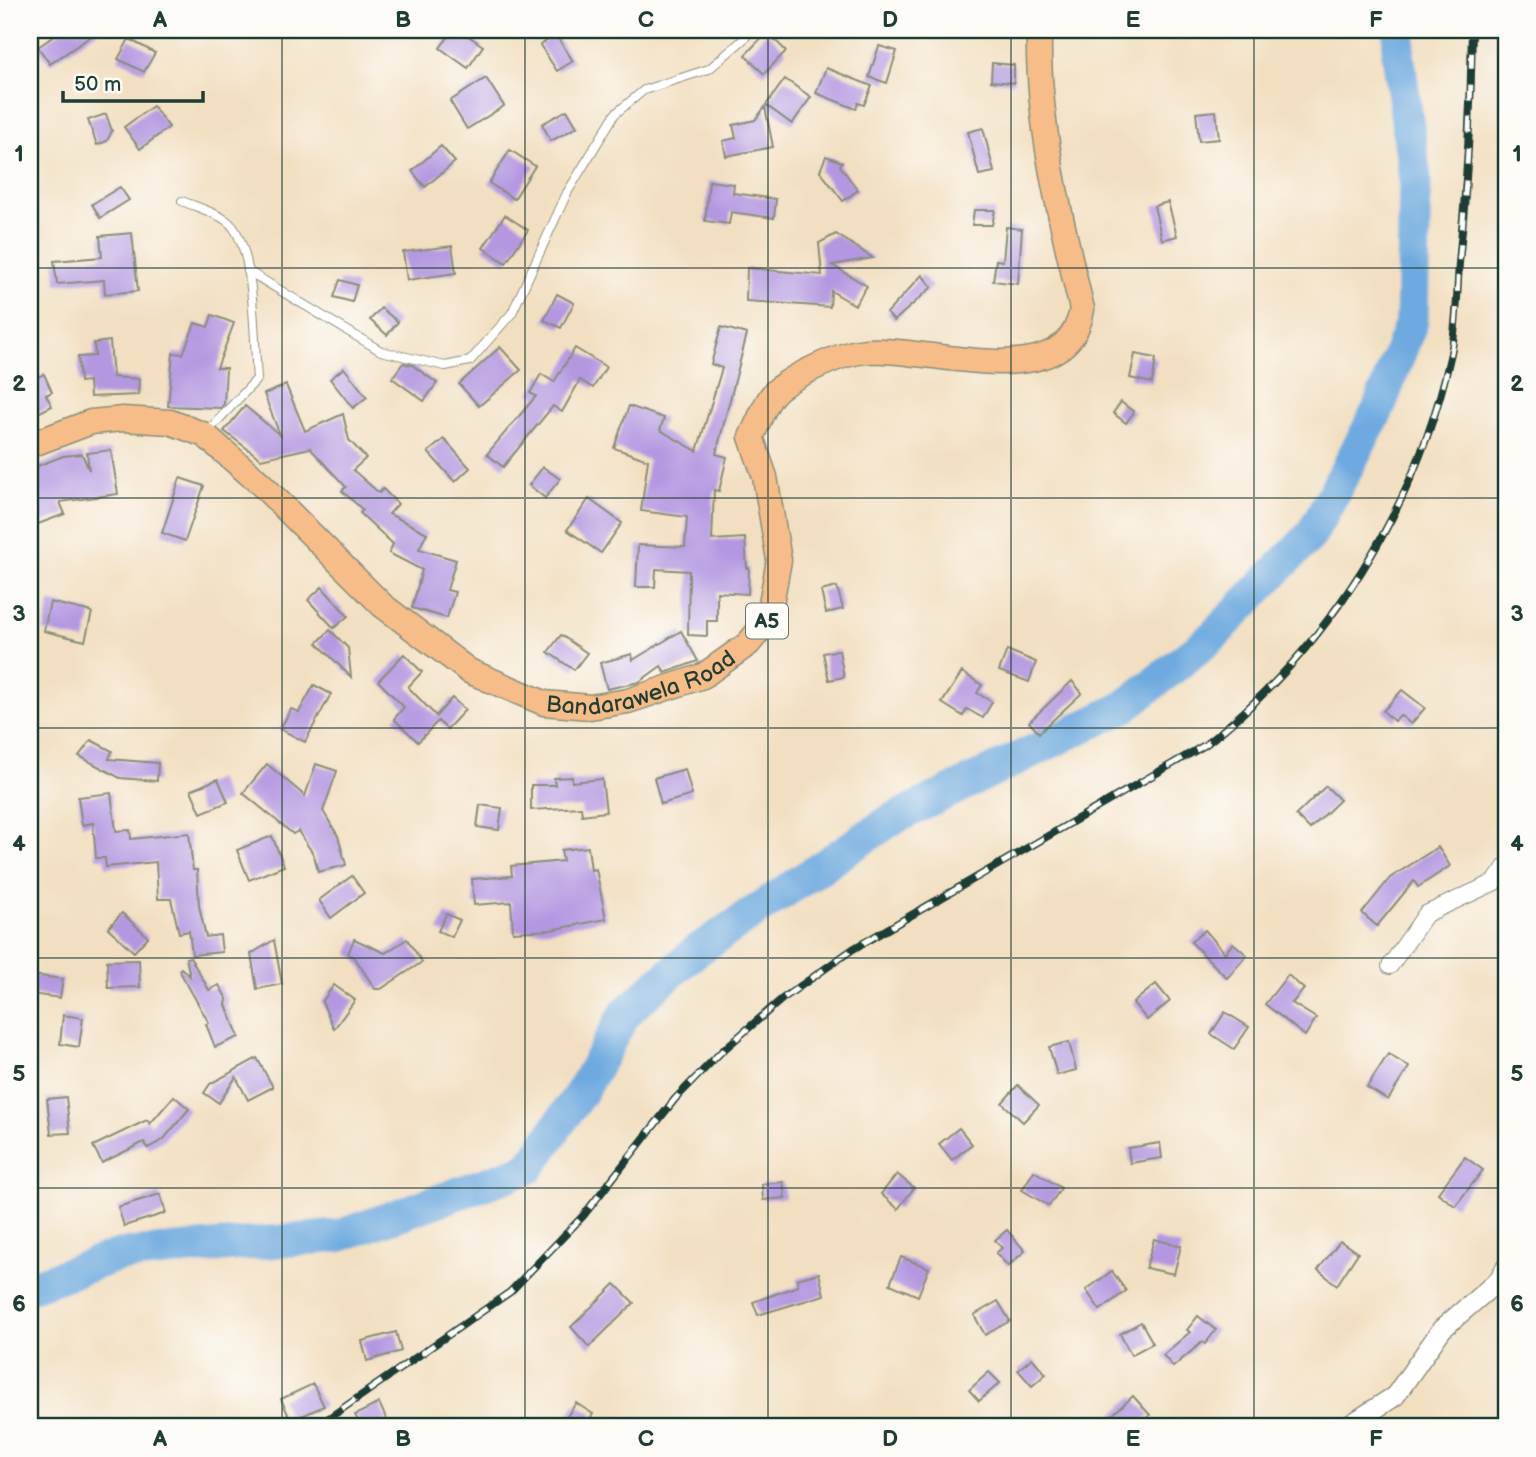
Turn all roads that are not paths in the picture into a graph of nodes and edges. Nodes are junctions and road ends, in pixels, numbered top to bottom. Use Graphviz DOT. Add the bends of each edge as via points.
graph roads {
  1 [pos="749,30"];
  2 [pos="1040,30"];
  3 [pos="182,201"];
  4 [pos="248,271"];
  5 [pos="205,435"];
  6 [pos="30,445"];
  7 [pos="1506,866"];
  8 [pos="1390,966"];
  9 [pos="1506,1268"];
  10 [pos="1347,1427"];
  1 -- 4 [label="lane" via="709,69 644,90 615,114 567,193 512,313 470,361 445,366 381,351"];
  2 -- 5 [label="highway, Bandarawela Road / A5" via="1049,167 1082,309 1080,320 1064,345 1032,361 1001,363 920,352 858,352 816,367 774,393 751,437 765,477 779,560 768,620 748,644 702,676 628,701 590,706 544,703 469,671 382,605"];
  3 -- 4 [label="lane" via="229,222 242,244"];
  4 -- 5 [label="lane" via="257,379"];
  5 -- 6 [label="highway, Bandarawela Road / A5" via="170,422 123,419 91,422"];
  7 -- 8 [label="street" via="1494,882 1426,914"];
  9 -- 10 [label="street" via="1499,1280 1442,1329 1395,1396"];
}
